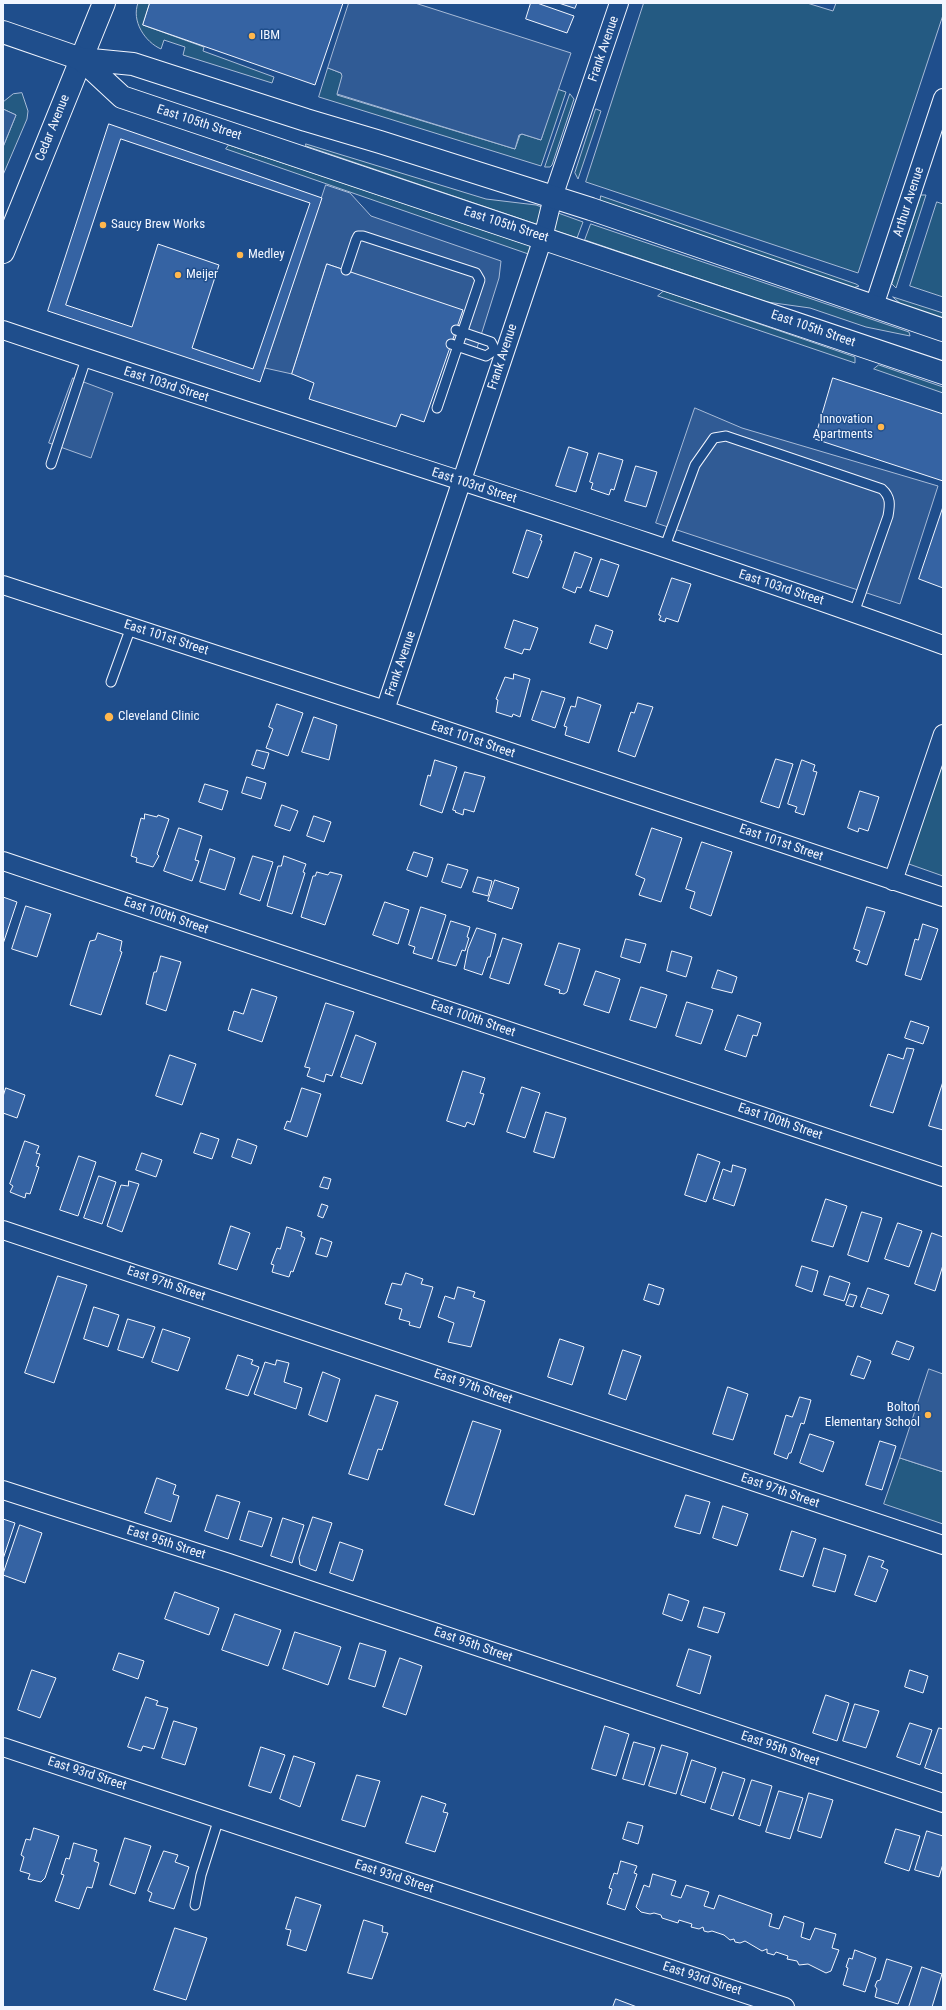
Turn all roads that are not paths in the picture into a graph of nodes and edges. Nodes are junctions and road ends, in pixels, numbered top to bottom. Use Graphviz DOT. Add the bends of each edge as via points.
graph roads {
  1 [pos="104,3"];
  2 [pos="619,3"];
  3 [pos="3,32"];
  4 [pos="81,59"];
  5 [pos="943,98"];
  6 [pos="553,197"];
  7 [pos="544,238"];
  8 [pos="3,252"];
  9 [pos="346,270"];
  10 [pos="874,306"];
  11 [pos="3,330"];
  12 [pos="943,330"];
  13 [pos="460,331"];
  14 [pos="455,345"];
  15 [pos="500,351"];
  16 [pos="86,359"];
  17 [pos="943,373"];
  18 [pos="438,408"];
  19 [pos="51,464"];
  20 [pos="462,482"];
  21 [pos="664,549"];
  22 [pos="3,585"];
  23 [pos="854,613"];
  24 [pos="131,627"];
  25 [pos="943,645"];
  26 [pos="111,682"];
  27 [pos="385,710"];
  28 [pos="943,734"];
  29 [pos="3,861"];
  30 [pos="893,881"];
  31 [pos="943,897"];
  32 [pos="943,1176"];
  33 [pos="3,1230"];
  34 [pos="3,1490"];
  35 [pos="943,1545"];
  36 [pos="3,1747"];
  37 [pos="943,1803"];
  38 [pos="219,1818"];
  39 [pos="195,1904"];
  40 [pos="785,2007"];
  1 -- 4 [label="main road, Cedar Avenue"];
  2 -- 6 [label="street, Frank Avenue"];
  3 -- 4 [label="main road, East 105th Street"];
  4 -- 6 [label="main road, East 105th Street" via="133,64"];
  4 -- 7 [label="main road, East 105th Street" via="122,97"];
  4 -- 8 [label="main road, Cedar Avenue"];
  5 -- 10 [label="street, Arthur Avenue"];
  6 -- 7 [label="street, Frank Avenue"];
  6 -- 10 [label="main road, East 105th Street"];
  7 -- 15 [label="street, Frank Avenue"];
  7 -- 17 [label="main road, East 105th Street"];
  9 -- 13 [label="lane" via="358,236 363,236 476,274 480,280"];
  10 -- 12 [label="main road, East 105th Street"];
  11 -- 16 [label="street, East 103rd Street"];
  13 -- 14 [label="lane"];
  13 -- 15 [label="lane" via="491,342"];
  14 -- 15 [label="lane" via="486,356"];
  14 -- 18 [label="lane"];
  15 -- 20 [label="street, Frank Avenue"];
  16 -- 19 [label="lane"];
  16 -- 20 [label="street, East 103rd Street"];
  20 -- 21 [label="street, East 103rd Street"];
  20 -- 27 [label="street, Frank Avenue"];
  21 -- 23 [label="street, East 103rd Street"];
  21 -- 23 [label="lane" via="695,465 714,438 726,436 882,489 888,495 888,516"];
  22 -- 24 [label="street, East 101st Street"];
  23 -- 25 [label="street, East 103rd Street"];
  24 -- 26 [label="lane"];
  24 -- 27 [label="street, East 101st Street"];
  27 -- 30 [label="street, East 101st Street"];
  28 -- 30 [label="street"];
  29 -- 32 [label="street, East 100th Street"];
  30 -- 31 [label="street, East 101st Street"];
  33 -- 35 [label="street, East 97th Street"];
  34 -- 37 [label="street, East 95th Street" via="229,1563"];
  36 -- 38 [label="street, East 93rd Street"];
  38 -- 39 [label="lane"];
  38 -- 40 [label="street, East 93rd Street"];
}
